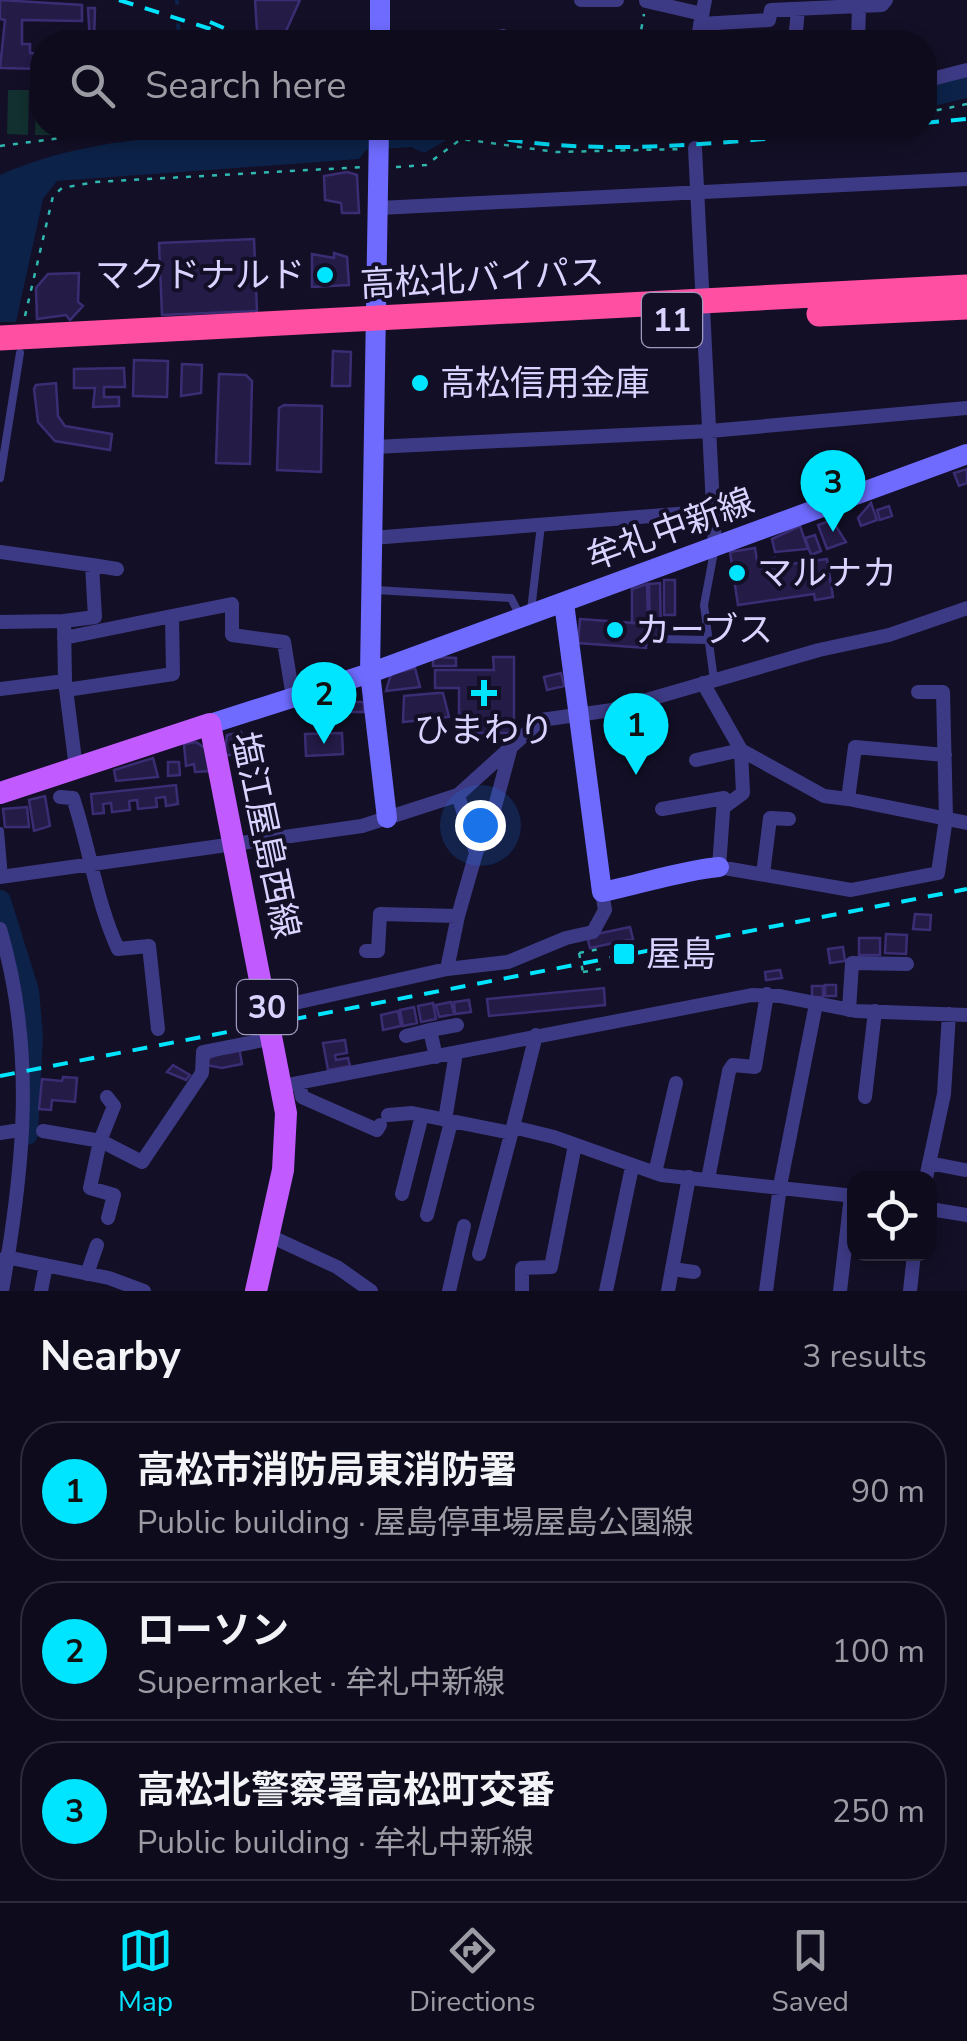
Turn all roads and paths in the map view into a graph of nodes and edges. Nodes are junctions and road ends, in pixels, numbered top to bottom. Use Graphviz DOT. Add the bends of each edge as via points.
graph roads {
  1 [pos="380,0"];
  2 [pos="581,0"];
  3 [pos="617,0"];
  4 [pos="886,0"];
  5 [pos="646,1"];
  6 [pos="859,6"];
  7 [pos="798,9"];
  8 [pos="702,13"];
  9 [pos="380,30"];
  10 [pos="641,30"];
  11 [pos="796,30"];
  12 [pos="858,30"];
  13 [pos="967,70"];
  14 [pos="937,78"];
  15 [pos="967,104"];
  16 [pos="937,110"];
  17 [pos="46,140"];
  18 [pos="379,140"];
  19 [pos="460,140"];
  20 [pos="468,140"];
  21 [pos="696,140"];
  22 [pos="0,146"];
  23 [pos="695,148"];
  24 [pos="379,161"];
  25 [pos="967,180"];
  26 [pos="698,192"];
  27 [pos="379,208"];
  28 [pos="967,288"];
  29 [pos="967,307"];
  30 [pos="705,312"];
  31 [pos="376,327"];
  32 [pos="14,344"];
  33 [pos="967,408"];
  34 [pos="710,431"];
  35 [pos="374,447"];
  36 [pos="967,454"];
  37 [pos="0,478"];
  38 [pos="715,512"];
  39 [pos="541,525"];
  40 [pos="372,538"];
  41 [pos="715,547"];
  42 [pos="0,552"];
  43 [pos="92,565"];
  44 [pos="117,569"];
  45 [pos="371,590"];
  46 [pos="564,603"];
  47 [pos="967,608"];
  48 [pos="172,616"];
  49 [pos="526,617"];
  50 [pos="64,621"];
  51 [pos="0,622"];
  52 [pos="96,624"];
  53 [pos="64,638"];
  54 [pos="658,639"];
  55 [pos="708,640"];
  56 [pos="370,673"];
  57 [pos="709,682"];
  58 [pos="66,686"];
  59 [pos="0,689"];
  60 [pos="918,692"];
  61 [pos="293,697"];
  62 [pos="579,712"];
  63 [pos="210,724"];
  64 [pos="511,746"];
  65 [pos="741,750"];
  66 [pos="945,755"];
  67 [pos="696,760"];
  68 [pos="76,768"];
  69 [pos="0,793"];
  70 [pos="458,795"];
  71 [pos="60,798"];
  72 [pos="848,799"];
  73 [pos="724,806"];
  74 [pos="662,809"];
  75 [pos="387,818"];
  76 [pos="946,818"];
  77 [pos="789,819"];
  78 [pos="967,823"];
  79 [pos="0,831"];
  80 [pos="233,846"];
  81 [pos="476,853"];
  82 [pos="94,863"];
  83 [pos="719,866"];
  84 [pos="763,874"];
  85 [pos="2,877"];
  86 [pos="602,892"];
  87 [pos="458,916"];
  88 [pos="0,929"];
  89 [pos="604,948"];
  90 [pos="366,950"];
  91 [pos="907,964"];
  92 [pos="608,968"];
  93 [pos="446,969"];
  94 [pos="767,994"];
  95 [pos="816,1004"];
  96 [pos="268,1009"];
  97 [pos="849,1010"];
  98 [pos="875,1010"];
  99 [pos="949,1014"];
  100 [pos="967,1015"];
  101 [pos="457,1025"];
  102 [pos="158,1029"];
  103 [pos="430,1030"];
  104 [pos="536,1035"];
  105 [pos="406,1036"];
  106 [pos="274,1038"];
  107 [pos="456,1052"];
  108 [pos="436,1057"];
  109 [pos="676,1083"];
  110 [pos="291,1084"];
  111 [pos="107,1096"];
  112 [pos="865,1096"];
  113 [pos="422,1115"];
  114 [pos="448,1121"];
  115 [pos="20,1130"];
  116 [pos="512,1130"];
  117 [pos="43,1131"];
  118 [pos="0,1133"];
  119 [pos="100,1141"];
  120 [pos="576,1145"];
  121 [pos="632,1166"];
  122 [pos="965,1170"];
  123 [pos="928,1171"];
  124 [pos="656,1174"];
  125 [pos="690,1177"];
  126 [pos="708,1179"];
  127 [pos="780,1186"];
  128 [pos="402,1194"];
  129 [pos="847,1195"];
  130 [pos="7,1200"];
  131 [pos="937,1210"];
  132 [pos="426,1215"];
  133 [pos="967,1215"];
  134 [pos="108,1218"];
  135 [pos="464,1226"];
  136 [pos="4,1236"];
  137 [pos="270,1236"];
  138 [pos="847,1240"];
  139 [pos="97,1245"];
  140 [pos="478,1254"];
  141 [pos="6,1257"];
  142 [pos="913,1261"];
  143 [pos="46,1265"];
  144 [pos="672,1269"];
  145 [pos="694,1272"];
  146 [pos="87,1274"];
  147 [pos="137,1290"];
  148 [pos="2,1291"];
  149 [pos="41,1291"];
  150 [pos="256,1291"];
  151 [pos="370,1291"];
  152 [pos="449,1291"];
  153 [pos="522,1291"];
  154 [pos="606,1291"];
  155 [pos="668,1291"];
  156 [pos="766,1291"];
  157 [pos="840,1291"];
  158 [pos="910,1291"];
  1 -- 9 [label="main road"];
  2 -- 3 [label="street"];
  4 -- 6 [label="street"];
  5 -- 8 [label="street"];
  5 -- 10 [label="path"];
  6 -- 7 [label="street"];
  6 -- 12 [label="street"];
  7 -- 8 [label="street" via="772,10 769,20"];
  7 -- 11 [label="street"];
  13 -- 14 [label="street"];
  15 -- 16 [label="path"];
  17 -- 22 [label="path"];
  18 -- 24 [label="main road"];
  19 -- 24 [label="path" via="426,165"];
  20 -- 23 [label="path" via="556,152"];
  21 -- 23 [label="path"];
  23 -- 26 [label="street"];
  24 -- 27 [label="main road"];
  24 -- 32 [label="path" via="62,188 53,196"];
  25 -- 26 [label="street"];
  26 -- 27 [label="street"];
  26 -- 30 [label="street"];
  27 -- 31 [label="main road"];
  28 -- 30 [label="highway, 高松北バイパス / 11"];
  29 -- 30 [label="highway, 高松北バイパス / 11"];
  30 -- 31 [label="highway, 高松北バイパス / 11"];
  30 -- 34 [label="street"];
  31 -- 32 [label="highway, 高松北バイパス / 11"];
  31 -- 35 [label="main road"];
  32 -- 37 [label="lane"];
  33 -- 34 [label="street"];
  34 -- 35 [label="street"];
  34 -- 38 [label="street"];
  35 -- 40 [label="main road"];
  36 -- 41 [label="main road, 牟礼中新線"];
  38 -- 39 [label="street"];
  38 -- 41 [label="street"];
  39 -- 40 [label="street"];
  39 -- 49 [label="lane"];
  40 -- 45 [label="main road"];
  41 -- 46 [label="main road, 牟礼中新線"];
  41 -- 55 [label="lane" via="705,583"];
  42 -- 43 [label="street"];
  43 -- 44 [label="street"];
  43 -- 52 [label="street"];
  45 -- 49 [label="lane" via="511,598"];
  45 -- 56 [label="main road"];
  46 -- 49 [label="main road, 牟礼中新線"];
  46 -- 62 [label="main road"];
  47 -- 57 [label="street"];
  48 -- 52 [label="street"];
  48 -- 58 [label="street" via="173,674"];
  48 -- 61 [label="street" via="232,604 232,635 284,642"];
  49 -- 56 [label="main road, 牟礼中新線"];
  50 -- 51 [label="street"];
  50 -- 52 [label="street"];
  50 -- 53 [label="street"];
  52 -- 53 [label="street"];
  53 -- 58 [label="street"];
  54 -- 55 [label="lane"];
  55 -- 57 [label="lane"];
  56 -- 61 [label="main road"];
  56 -- 75 [label="main road"];
  57 -- 62 [label="street" via="612,710"];
  57 -- 65 [label="street"];
  58 -- 59 [label="street"];
  58 -- 68 [label="street"];
  60 -- 66 [label="street" via="943,692"];
  61 -- 63 [label="main road"];
  62 -- 64 [label="street" via="541,720"];
  62 -- 86 [label="main road"];
  63 -- 68 [label="main road, 塩江屋島西線"];
  63 -- 80 [label="main road, 塩江屋島西線 / 30"];
  64 -- 70 [label="street"];
  64 -- 81 [label="street"];
  65 -- 67 [label="street"];
  65 -- 72 [label="street" via="824,796"];
  65 -- 73 [label="street" via="744,788"];
  66 -- 72 [label="street" via="855,746"];
  66 -- 76 [label="street"];
  68 -- 69 [label="main road, 塩江屋島西線"];
  70 -- 75 [label="street"];
  70 -- 81 [label="street"];
  71 -- 82 [label="street" via="73,798"];
  72 -- 76 [label="street"];
  73 -- 74 [label="street" via="724,798"];
  73 -- 83 [label="street"];
  75 -- 80 [label="street"];
  76 -- 78 [label="street"];
  76 -- 84 [label="street" via="938,873 852,890"];
  77 -- 84 [label="street" via="770,818"];
  79 -- 85 [label="lane"];
  80 -- 82 [label="street"];
  80 -- 96 [label="main road, 塩江屋島西線 / 30"];
  81 -- 87 [label="street"];
  82 -- 85 [label="street"];
  82 -- 102 [label="street" via="100,908 118,948 149,946"];
  83 -- 84 [label="street"];
  83 -- 86 [label="main road"];
  86 -- 93 [label="street" via="605,910 593,932 508,962"];
  87 -- 90 [label="street" via="380,914 378,951"];
  87 -- 93 [label="street"];
  88 -- 115 [label="street" via="24,1037"];
  89 -- 92 [label="path, bridge" via="579,953 583,972"];
  91 -- 97 [label="street" via="852,963"];
  93 -- 96 [label="street"];
  94 -- 95 [label="street"];
  94 -- 104 [label="street"];
  94 -- 126 [label="street" via="755,1068 733,1065 728,1071"];
  95 -- 97 [label="street"];
  95 -- 127 [label="street"];
  96 -- 106 [label="main road, 塩江屋島西線 / 30"];
  97 -- 98 [label="street"];
  98 -- 99 [label="street"];
  98 -- 112 [label="street"];
  99 -- 100 [label="street"];
  99 -- 123 [label="street" via="944,1094"];
  101 -- 103 [label="street"];
  103 -- 105 [label="street"];
  103 -- 108 [label="street"];
  104 -- 107 [label="street"];
  104 -- 116 [label="street"];
  106 -- 110 [label="main road, 塩江屋島西線 / 30"];
  106 -- 119 [label="street" via="203,1052 202,1074 142,1162"];
  107 -- 108 [label="street"];
  107 -- 114 [label="street"];
  108 -- 110 [label="street"];
  109 -- 124 [label="street"];
  110 -- 113 [label="street" via="302,1097 377,1130 384,1120"];
  110 -- 137 [label="main road, 塩江屋島西線 / 30"];
  111 -- 119 [label="street" via="114,1106"];
  113 -- 114 [label="street"];
  113 -- 128 [label="street"];
  114 -- 116 [label="street"];
  114 -- 132 [label="street"];
  115 -- 118 [label="street"];
  115 -- 130 [label="street"];
  116 -- 120 [label="street"];
  116 -- 140 [label="street"];
  117 -- 119 [label="street"];
  119 -- 134 [label="street" via="90,1188 114,1195"];
  120 -- 121 [label="street"];
  120 -- 153 [label="street" via="551,1266 522,1268"];
  121 -- 124 [label="street"];
  121 -- 154 [label="street"];
  122 -- 123 [label="street"];
  124 -- 125 [label="street"];
  125 -- 126 [label="street"];
  125 -- 144 [label="street"];
  126 -- 127 [label="street"];
  127 -- 129 [label="street"];
  127 -- 156 [label="street"];
  130 -- 136 [label="street"];
  131 -- 133 [label="street"];
  135 -- 152 [label="street"];
  136 -- 141 [label="street"];
  137 -- 150 [label="main road, 塩江屋島西線 / 30"];
  137 -- 151 [label="street" via="338,1267"];
  138 -- 157 [label="street"];
  139 -- 146 [label="street"];
  141 -- 143 [label="street"];
  141 -- 148 [label="street"];
  142 -- 158 [label="street"];
  143 -- 146 [label="street"];
  143 -- 149 [label="street"];
  144 -- 145 [label="street"];
  144 -- 155 [label="street"];
  146 -- 147 [label="street"];
}
